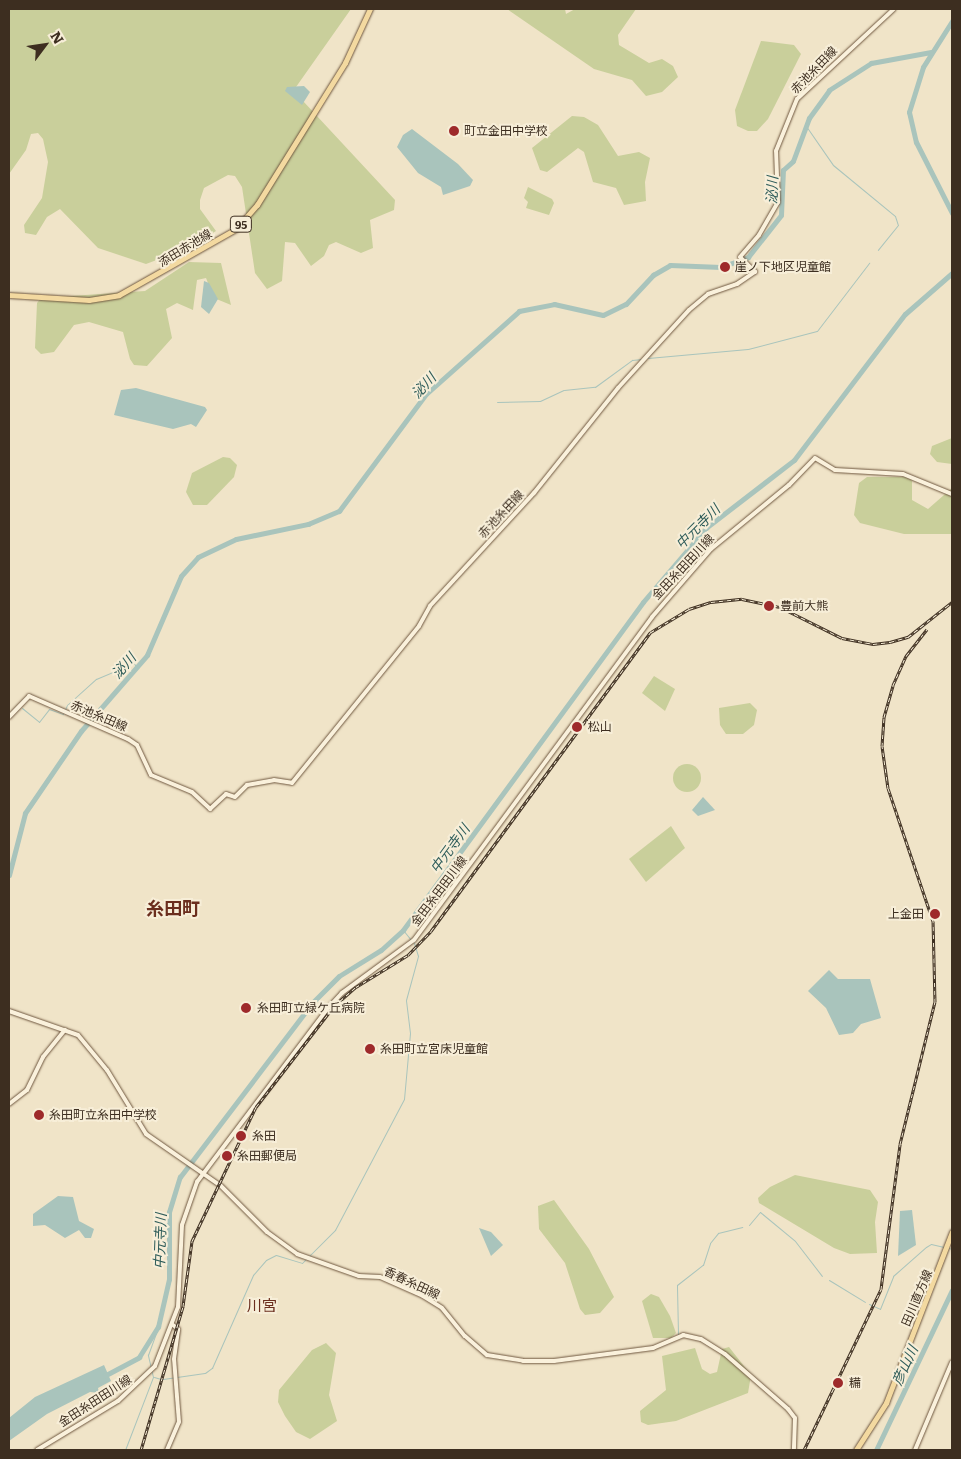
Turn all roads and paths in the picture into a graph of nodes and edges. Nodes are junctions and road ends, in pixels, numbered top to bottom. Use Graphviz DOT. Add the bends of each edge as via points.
graph roads {
  1 [pos="370,9"];
  2 [pos="894,9"];
  3 [pos="9,295"];
  4 [pos="952,494"];
  5 [pos="9,717"];
  6 [pos="9,1011"];
  7 [pos="65,1030"];
  8 [pos="9,1104"];
  9 [pos="202,1172"];
  10 [pos="952,1232"];
  11 [pos="173,1325"];
  12 [pos="952,1362"];
  13 [pos="37,1450"];
  14 [pos="167,1450"];
  15 [pos="794,1450"];
  16 [pos="856,1450"];
  17 [pos="915,1450"];
  1 -- 3 [label="main road, 添田赤池線 / 95" via="345,63 257,205 236,229 119,295 89,300"];
  2 -- 5 [label="main road, 赤池糸田線" via="797,99 776,150 778,202 741,259 755,272 699,299 618,388 534,493 430,606 420,626 292,783 274,780 247,785 235,797 226,794 210,809 198,796 151,775 133,742 29,696"];
  4 -- 9 [label="main road, 金田糸田田川線" via="903,474 835,470 815,458 788,486 711,549 652,617 414,940 342,993 328,1008"];
  6 -- 7 [label="main road, 香春糸田線"];
  7 -- 8 [label="main road" via="43,1058 28,1090"];
  7 -- 9 [label="main road, 香春糸田線" via="78,1035 101,1061 146,1134"];
  9 -- 11 [label="main road, 金田糸田田川線" via="185,1210 182,1283"];
  9 -- 15 [label="main road, 香春糸田線" via="294,1252 354,1275 380,1277 423,1296 442,1308 465,1336 488,1355 523,1361 554,1361 654,1348 683,1336 701,1339 725,1354 788,1409 795,1418"];
  10 -- 16 [label="main road, 田川直方線" via="886,1403"];
  11 -- 13 [label="main road, 金田糸田田川線" via="158,1361 138,1386"];
  11 -- 14 [label="main road" via="178,1329 174,1359 179,1422"];
  12 -- 17 [label="main road"];
}
